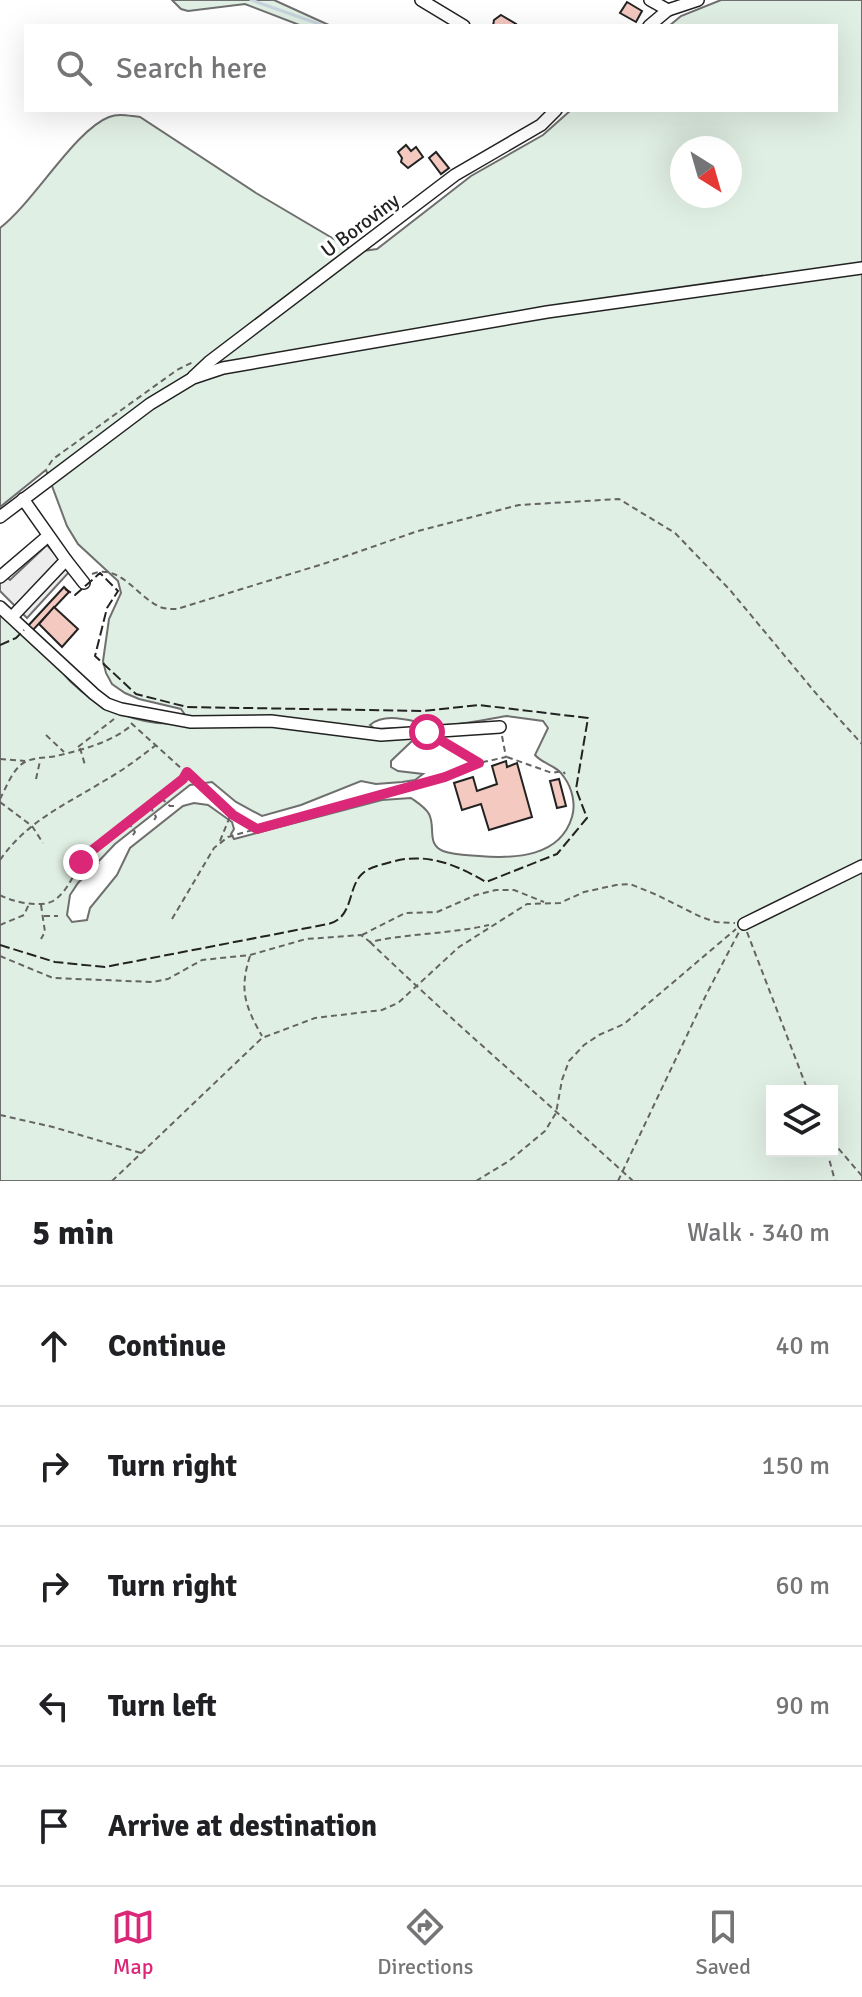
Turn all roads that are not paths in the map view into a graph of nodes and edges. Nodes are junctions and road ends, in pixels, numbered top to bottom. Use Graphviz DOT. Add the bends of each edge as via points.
graph roads {
  1 [pos="421,0"];
  2 [pos="650,0"];
  3 [pos="698,0"];
  4 [pos="668,10"];
  5 [pos="461,24"];
  6 [pos="651,24"];
  7 [pos="554,112"];
  8 [pos="862,268"];
  9 [pos="193,378"];
  10 [pos="23,499"];
  11 [pos="0,517"];
  12 [pos="48,536"];
  13 [pos="66,560"];
  14 [pos="1,577"];
  15 [pos="83,581"];
  16 [pos="0,607"];
  17 [pos="12,617"];
  18 [pos="500,727"];
  19 [pos="862,866"];
  20 [pos="744,924"];
  1 -- 5 [label="street"];
  2 -- 4 [label="street"];
  3 -- 4 [label="street"];
  4 -- 6 [label="street"];
  7 -- 9 [label="street, U Boroviny" via="455,175"];
  8 -- 9 [label="street" via="547,312 244,364"];
  9 -- 10 [label="street"];
  10 -- 11 [label="street"];
  10 -- 12 [label="street"];
  12 -- 13 [label="street"];
  12 -- 14 [label="street"];
  13 -- 15 [label="street"];
  13 -- 17 [label="street"];
  16 -- 17 [label="street"];
  17 -- 18 [label="street" via="94,694 113,706 154,716 191,722 271,721 381,735"];
  19 -- 20 [label="street"];
}
